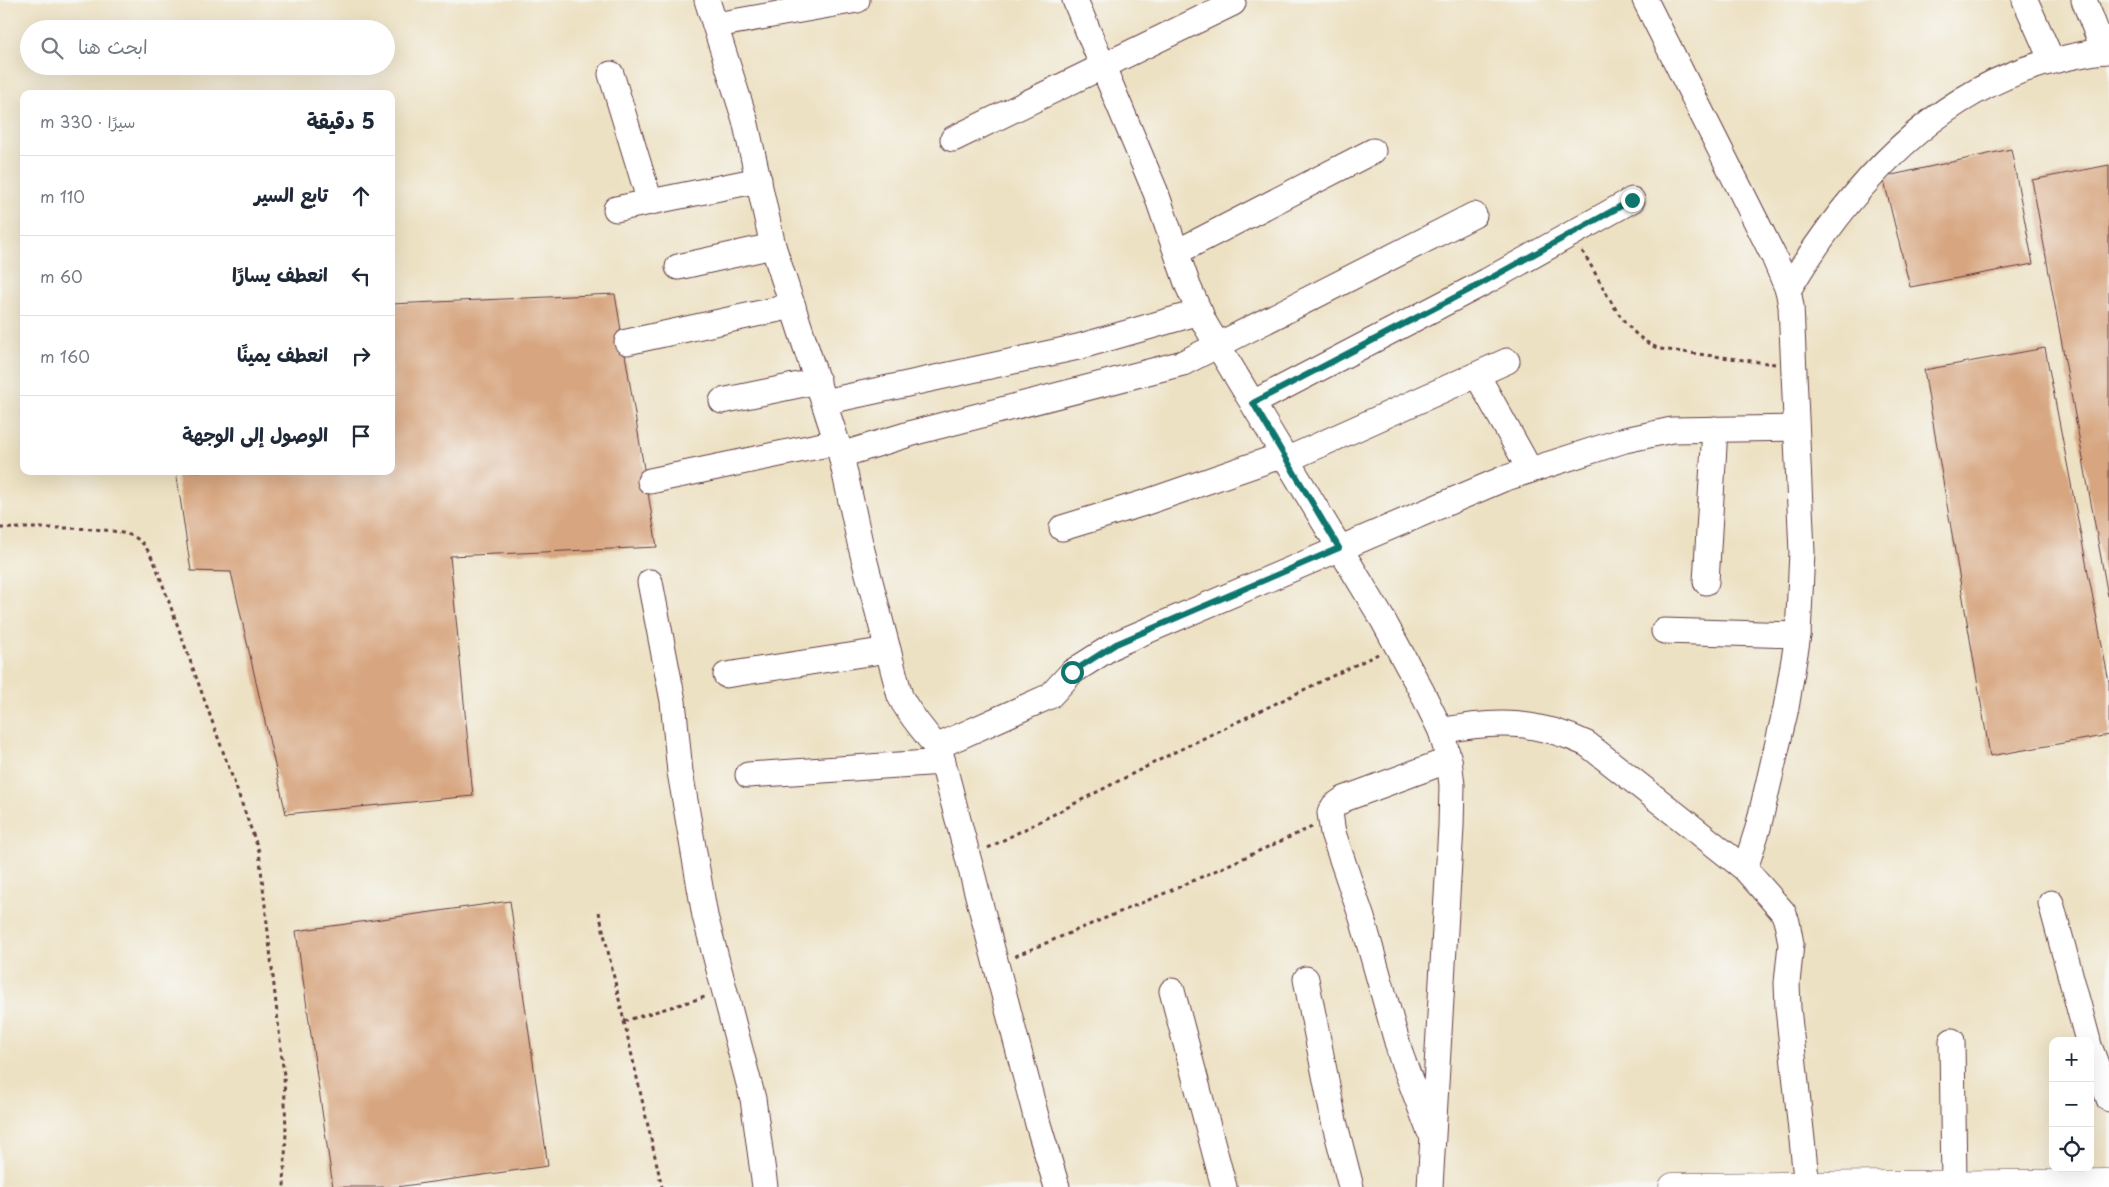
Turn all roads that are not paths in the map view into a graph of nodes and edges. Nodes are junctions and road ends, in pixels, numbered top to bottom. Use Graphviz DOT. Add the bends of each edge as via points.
graph roads {
  1 [pos="707,0"];
  2 [pos="857,0"];
  3 [pos="1075,0"];
  4 [pos="1645,0"];
  5 [pos="2025,0"];
  6 [pos="828,2"];
  7 [pos="1233,3"];
  8 [pos="782,7"];
  9 [pos="2093,7"];
  10 [pos="716,25"];
  11 [pos="2106,51"];
  12 [pos="2052,61"];
  13 [pos="1104,67"];
  14 [pos="611,74"];
  15 [pos="953,139"];
  16 [pos="1373,151"];
  17 [pos="759,180"];
  18 [pos="1632,200"];
  19 [pos="650,202"];
  20 [pos="616,209"];
  21 [pos="1474,215"];
  22 [pos="773,246"];
  23 [pos="1177,252"];
  24 [pos="678,267"];
  25 [pos="1788,290"];
  26 [pos="793,306"];
  27 [pos="1200,312"];
  28 [pos="627,342"];
  29 [pos="1217,345"];
  30 [pos="1507,361"];
  31 [pos="1477,376"];
  32 [pos="821,391"];
  33 [pos="722,401"];
  34 [pos="1253,403"];
  35 [pos="1796,428"];
  36 [pos="1716,429"];
  37 [pos="839,449"];
  38 [pos="1285,457"];
  39 [pos="1530,470"];
  40 [pos="650,481"];
  41 [pos="1062,528"];
  42 [pos="1339,548"];
  43 [pos="650,582"];
  44 [pos="1706,582"];
  45 [pos="1664,631"];
  46 [pos="1798,635"];
  47 [pos="888,650"];
  48 [pos="726,675"];
  49 [pos="1441,731"];
  50 [pos="940,754"];
  51 [pos="1449,760"];
  52 [pos="748,775"];
  53 [pos="1745,869"];
  54 [pos="2051,902"];
  55 [pos="1306,979"];
  56 [pos="1172,991"];
  57 [pos="2087,1037"];
  58 [pos="1952,1040"];
  59 [pos="2094,1059"];
  60 [pos="2109,1099"];
  61 [pos="1432,1139"];
  62 [pos="2109,1182"];
  63 [pos="1954,1183"];
  64 [pos="1806,1186"];
  65 [pos="765,1187"];
  66 [pos="1057,1187"];
  67 [pos="1224,1187"];
  68 [pos="1351,1187"];
  69 [pos="1430,1187"];
  70 [pos="1673,1187"];
  1 -- 10 [label="street"];
  2 -- 6 [label="street"];
  3 -- 13 [label="street"];
  4 -- 25 [label="street"];
  5 -- 12 [label="street"];
  6 -- 8 [label="street"];
  7 -- 13 [label="street"];
  8 -- 10 [label="street"];
  9 -- 11 [label="street"];
  10 -- 17 [label="street" via="745,120"];
  11 -- 12 [label="street"];
  12 -- 25 [label="street" via="2026,68 1987,86 1935,119 1893,152 1831,223"];
  13 -- 15 [label="street"];
  13 -- 23 [label="street"];
  14 -- 19 [label="street"];
  16 -- 23 [label="street"];
  17 -- 19 [label="street"];
  17 -- 22 [label="street"];
  18 -- 34 [label="street"];
  19 -- 20 [label="street"];
  21 -- 29 [label="street"];
  22 -- 24 [label="street"];
  22 -- 26 [label="street"];
  23 -- 27 [label="street"];
  25 -- 35 [label="street"];
  26 -- 28 [label="street"];
  26 -- 32 [label="street"];
  27 -- 29 [label="street"];
  27 -- 32 [label="street" via="1078,347"];
  29 -- 34 [label="street"];
  29 -- 37 [label="street" via="1172,366"];
  30 -- 31 [label="street"];
  31 -- 38 [label="street"];
  31 -- 39 [label="street"];
  32 -- 33 [label="street"];
  32 -- 37 [label="street"];
  34 -- 38 [label="street"];
  35 -- 36 [label="street"];
  35 -- 46 [label="street" via="1802,552"];
  36 -- 39 [label="street" via="1654,432"];
  36 -- 44 [label="street"];
  37 -- 40 [label="street"];
  37 -- 47 [label="street"];
  38 -- 41 [label="street"];
  38 -- 42 [label="street"];
  39 -- 42 [label="street"];
  42 -- 49 [label="street" via="1397,645"];
  42 -- 50 [label="street" via="1116,644 1080,666 1050,696"];
  43 -- 65 [label="street" via="673,701 680,772 705,916 753,1099"];
  45 -- 46 [label="street"];
  46 -- 53 [label="street" via="1786,708"];
  47 -- 48 [label="street"];
  47 -- 50 [label="street" via="900,696 909,714"];
  49 -- 51 [label="street"];
  49 -- 53 [label="street" via="1512,723 1563,733 1587,744"];
  50 -- 52 [label="street"];
  50 -- 66 [label="street"];
  51 -- 61 [label="street" via="1451,827"];
  51 -- 61 [label="street" via="1344,799 1334,806 1330,819 1401,1056"];
  53 -- 64 [label="street" via="1782,912 1790,932 1787,991"];
  54 -- 57 [label="street"];
  55 -- 68 [label="street" via="1334,1121"];
  56 -- 67 [label="street"];
  58 -- 63 [label="street"];
  59 -- 60 [label="street"];
  61 -- 69 [label="street"];
  62 -- 63 [label="main road"];
  63 -- 64 [label="main road"];
  64 -- 70 [label="main road"];
}
